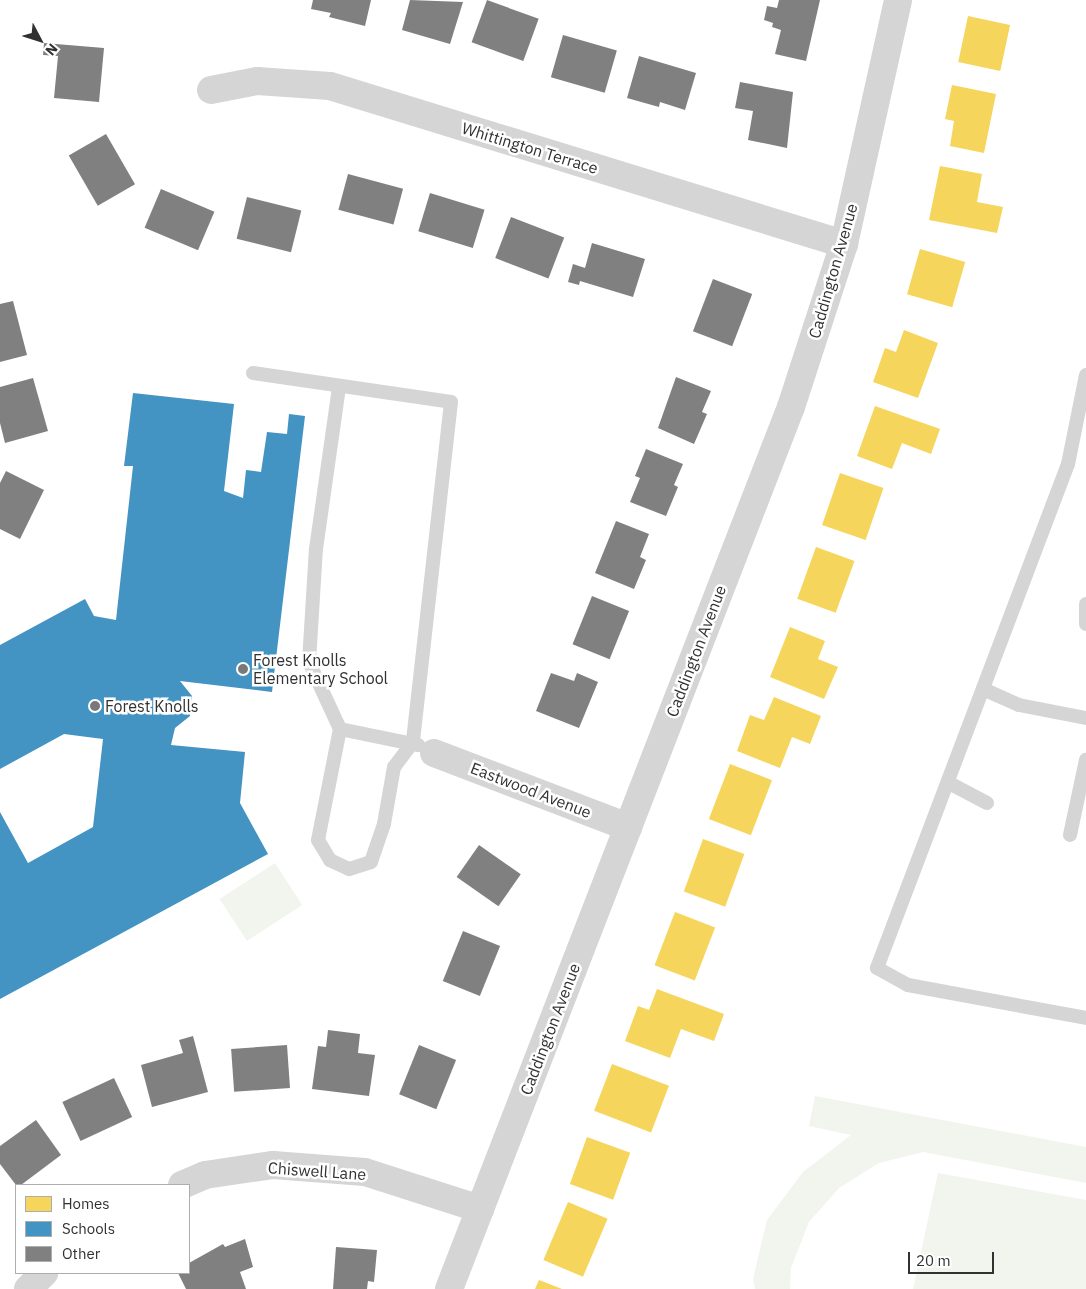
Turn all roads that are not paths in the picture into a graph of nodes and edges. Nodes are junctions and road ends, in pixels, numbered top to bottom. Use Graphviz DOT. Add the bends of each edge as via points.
graph roads {
  1 [pos="898,0"];
  2 [pos="211,90"];
  3 [pos="844,244"];
  4 [pos="253,373"];
  5 [pos="1086,375"];
  6 [pos="339,387"];
  7 [pos="1086,604"];
  8 [pos="1086,624"];
  9 [pos="983,689"];
  10 [pos="1086,718"];
  11 [pos="340,729"];
  12 [pos="423,748"];
  13 [pos="1086,760"];
  14 [pos="949,783"];
  15 [pos="988,803"];
  16 [pos="628,827"];
  17 [pos="1070,835"];
  18 [pos="1086,1018"];
  19 [pos="184,1184"];
  20 [pos="480,1209"];
  21 [pos="43,1274"];
  22 [pos="28,1289"];
  23 [pos="449,1289"];
  1 -- 3 [label="street, Caddington Avenue"];
  2 -- 3 [label="street, Whittington Terrace" via="257,80 330,86"];
  3 -- 16 [label="street, Caddington Avenue" via="791,407"];
  4 -- 6 [label="lane"];
  5 -- 9 [label="lane" via="1068,464"];
  6 -- 11 [label="lane" via="316,549 309,662"];
  6 -- 12 [label="lane" via="452,402"];
  7 -- 8 [label="lane"];
  9 -- 10 [label="lane" via="1019,705"];
  9 -- 14 [label="lane"];
  11 -- 12 [label="lane"];
  11 -- 12 [label="lane" via="318,840 330,860 349,869 371,862 384,824 394,766"];
  12 -- 16 [label="street, Eastwood Avenue"];
  13 -- 17 [label="lane"];
  14 -- 15 [label="lane"];
  14 -- 18 [label="lane" via="877,968 908,985"];
  16 -- 20 [label="street, Caddington Avenue"];
  19 -- 20 [label="street, Chiswell Lane" via="205,1175 273,1165 365,1172"];
  20 -- 23 [label="street, Caddington Avenue"];
  21 -- 22 [label="street"];
}
